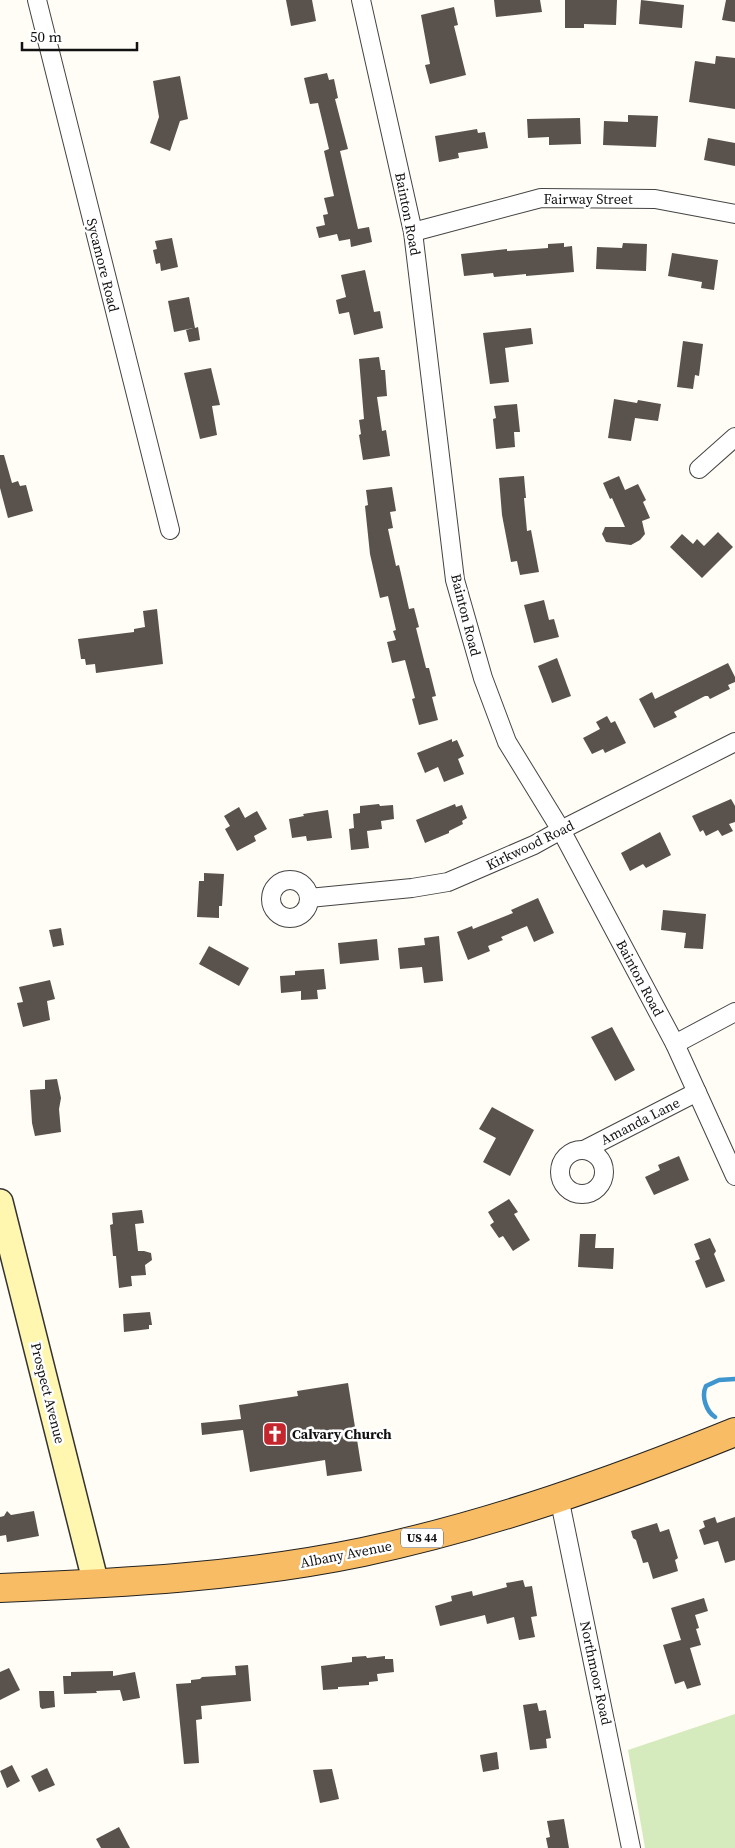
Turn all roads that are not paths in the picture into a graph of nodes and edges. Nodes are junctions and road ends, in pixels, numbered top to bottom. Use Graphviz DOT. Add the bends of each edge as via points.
graph roads {
  1 [pos="37,0"];
  2 [pos="361,0"];
  3 [pos="735,214"];
  4 [pos="413,232"];
  5 [pos="735,437"];
  6 [pos="700,469"];
  7 [pos="170,530"];
  8 [pos="735,742"];
  9 [pos="561,830"];
  10 [pos="309,898"];
  11 [pos="735,1012"];
  12 [pos="675,1044"];
  13 [pos="697,1092"];
  14 [pos="584,1150"];
  15 [pos="735,1176"];
  16 [pos="0,1202"];
  17 [pos="735,1432"];
  18 [pos="559,1497"];
  19 [pos="96,1584"];
  20 [pos="0,1588"];
  21 [pos="632,1848"];
  1 -- 7 [label="street, Sycamore Road"];
  2 -- 4 [label="street, Bainton Road"];
  3 -- 4 [label="street, Fairway Street" via="655,199 541,198"];
  4 -- 9 [label="street, Bainton Road" via="455,580 483,678 507,742"];
  5 -- 6 [label="street"];
  8 -- 9 [label="street, Kirkwood Road"];
  9 -- 10 [label="street, Kirkwood Road" via="448,882"];
  9 -- 12 [label="street, Bainton Road"];
  11 -- 12 [label="street"];
  12 -- 13 [label="street, Bainton Road"];
  13 -- 14 [label="street, Amanda Lane"];
  13 -- 15 [label="street, Bainton Road"];
  16 -- 19 [label="main road, Prospect Avenue"];
  17 -- 18 [label="highway, Albany Avenue / US 44"];
  18 -- 19 [label="highway, Albany Avenue / US 44" via="492,1519 362,1552 285,1566"];
  18 -- 21 [label="street, Northmoor Road"];
  19 -- 20 [label="highway, Albany Avenue / US 44"];
}
